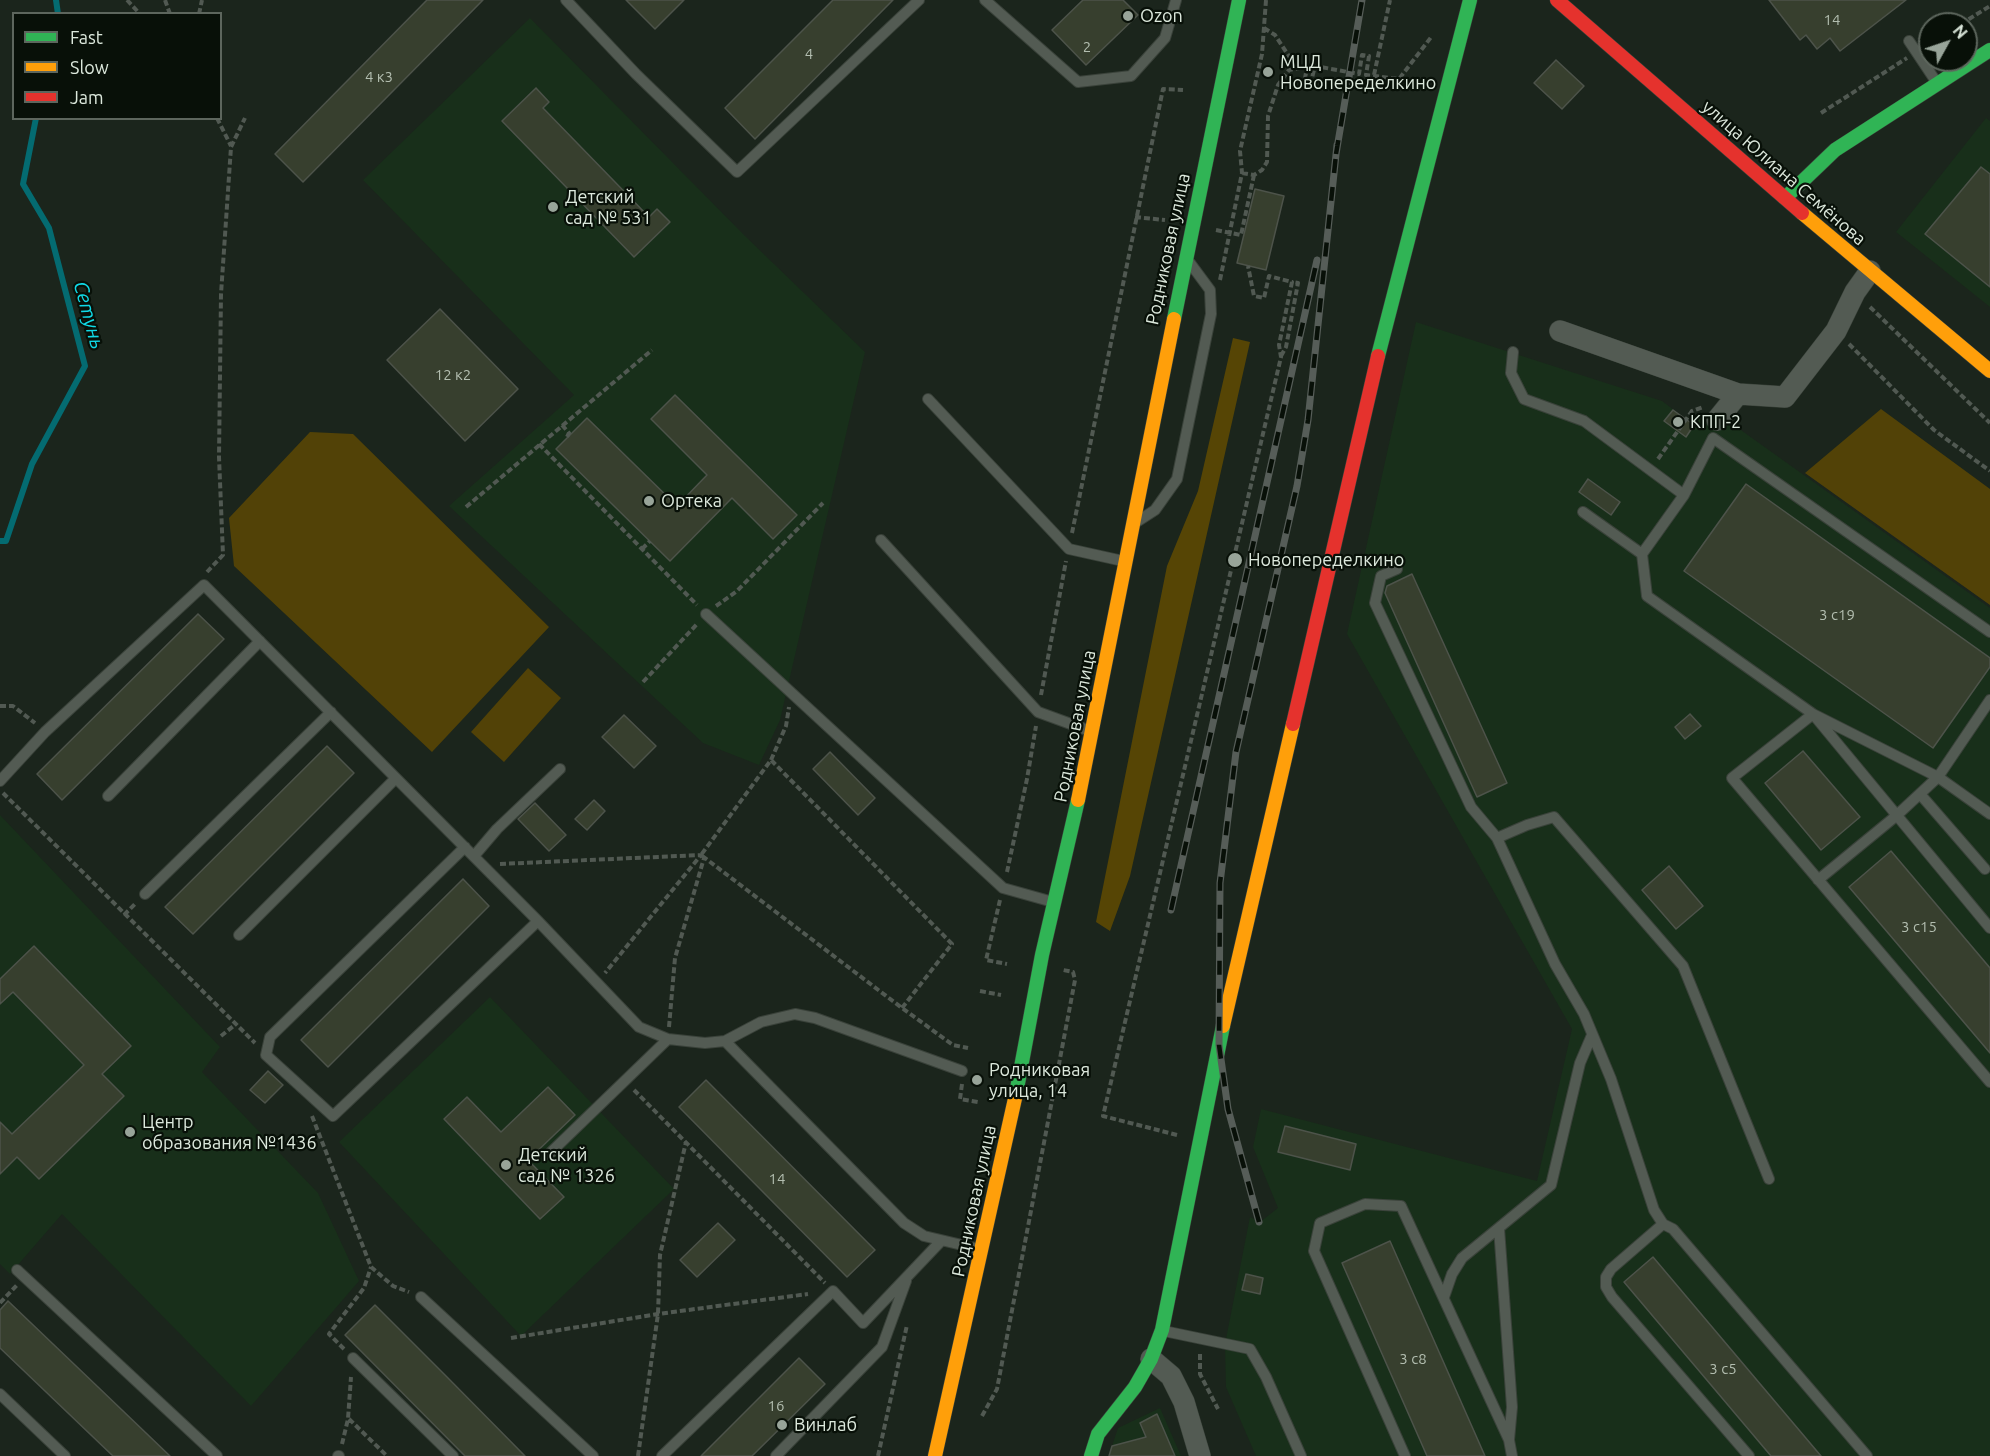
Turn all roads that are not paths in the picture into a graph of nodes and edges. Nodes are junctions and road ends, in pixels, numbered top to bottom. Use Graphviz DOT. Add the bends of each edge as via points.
graph roads {
  1 [pos="566,0"];
  2 [pos="919,0"];
  3 [pos="985,0"];
  4 [pos="1176,0"];
  5 [pos="1239,0"];
  6 [pos="1470,0"];
  7 [pos="1557,0"];
  8 [pos="1909,41"];
  9 [pos="1990,50"];
  10 [pos="1937,84"];
  11 [pos="1785,198"];
  12 [pos="1185,256"];
  13 [pos="1870,271"];
  14 [pos="1560,331"];
  15 [pos="1513,352"];
  16 [pos="1990,371"];
  17 [pos="1738,394"];
  18 [pos="928,399"];
  19 [pos="1715,429"];
  20 [pos="1684,495"];
  21 [pos="1583,512"];
  22 [pos="1131,526"];
  23 [pos="881,540"];
  24 [pos="1642,554"];
  25 [pos="1124,561"];
  26 [pos="1397,570"];
  27 [pos="706,614"];
  28 [pos="1990,632"];
  29 [pos="260,641"];
  30 [pos="1990,700"];
  31 [pos="331,712"];
  32 [pos="1813,714"];
  33 [pos="1093,732"];
  34 [pos="560,769"];
  35 [pos="1938,777"];
  36 [pos="396,778"];
  37 [pos="0,781"];
  38 [pos="1920,794"];
  39 [pos="108,796"];
  40 [pos="1990,814"];
  41 [pos="1896,816"];
  42 [pos="1497,838"];
  43 [pos="465,847"];
  44 [pos="474,856"];
  45 [pos="1985,869"];
  46 [pos="1818,880"];
  47 [pos="145,894"];
  48 [pos="1056,903"];
  49 [pos="538,921"];
  50 [pos="1990,928"];
  51 [pos="239,935"];
  52 [pos="1592,1035"];
  53 [pos="668,1039"];
  54 [pos="725,1041"];
  55 [pos="962,1071"];
  56 [pos="1990,1082"];
  57 [pos="549,1154"];
  58 [pos="1769,1179"];
  59 [pos="1663,1224"];
  60 [pos="1499,1228"];
  61 [pos="941,1241"];
  62 [pos="983,1250"];
  63 [pos="17,1270"];
  64 [pos="909,1275"];
  65 [pos="421,1297"];
  66 [pos="1444,1297"];
  67 [pos="1162,1330"];
  68 [pos="353,1358"];
  69 [pos="1151,1359"];
  70 [pos="0,1394"];
  71 [pos="947,1405"];
  72 [pos="1509,1440"];
  73 [pos="65,1456"];
  74 [pos="217,1456"];
  75 [pos="453,1456"];
  76 [pos="593,1456"];
  77 [pos="662,1456"];
  78 [pos="776,1456"];
  79 [pos="919,1456"];
  80 [pos="935,1456"];
  81 [pos="1091,1456"];
  82 [pos="1200,1456"];
  83 [pos="1301,1456"];
  84 [pos="1405,1456"];
  85 [pos="1512,1456"];
  86 [pos="1749,1456"];
  87 [pos="1867,1456"];
  1 -- 2 [label="lane" via="737,171"];
  3 -- 4 [label="lane" via="1078,82 1131,76 1165,38"];
  5 -- 12 [label="main road, Родниковая улица"];
  6 -- 67 [label="main road" via="1378,354 1219,1045"];
  7 -- 11 [label="main road, улица Юлиана Семёнова"];
  8 -- 10 [label="lane"];
  9 -- 10 [label="main road"];
  10 -- 11 [label="main road" via="1835,150"];
  11 -- 13 [label="main road, улица Юлиана Семёнова"];
  12 -- 22 [label="main road, Родниковая улица"];
  12 -- 22 [label="lane" via="1210,290 1211,314 1177,479 1155,510"];
  13 -- 16 [label="main road, улица Юлиана Семёнова"];
  13 -- 17 [label="street" via="1836,331 1785,397"];
  14 -- 17 [label="street"];
  15 -- 20 [label="lane" via="1511,373 1524,399 1584,421"];
  17 -- 19 [label="street"];
  18 -- 25 [label="lane" via="1069,549"];
  19 -- 20 [label="lane"];
  19 -- 28 [label="lane"];
  20 -- 24 [label="lane"];
  21 -- 24 [label="lane"];
  22 -- 25 [label="main road, Родниковая улица"];
  23 -- 33 [label="lane" via="1038,712"];
  24 -- 32 [label="lane" via="1647,596"];
  25 -- 33 [label="main road, Родниковая улица"];
  26 -- 42 [label="lane" via="1381,576 1375,603 1471,807"];
  27 -- 48 [label="lane" via="1003,888"];
  29 -- 31 [label="lane"];
  29 -- 37 [label="lane" via="204,585 45,732"];
  29 -- 39 [label="lane"];
  30 -- 35 [label="lane"];
  31 -- 36 [label="lane"];
  31 -- 47 [label="lane"];
  32 -- 35 [label="lane"];
  32 -- 41 [label="lane"];
  32 -- 46 [label="lane" via="1732,778"];
  33 -- 48 [label="main road, Родниковая улица"];
  34 -- 44 [label="lane"];
  35 -- 38 [label="lane"];
  35 -- 40 [label="lane"];
  36 -- 43 [label="lane"];
  36 -- 51 [label="lane"];
  38 -- 41 [label="lane"];
  38 -- 45 [label="lane"];
  41 -- 46 [label="lane"];
  41 -- 50 [label="lane"];
  42 -- 52 [label="lane"];
  42 -- 58 [label="lane" via="1554,817 1683,966"];
  43 -- 44 [label="lane"];
  43 -- 49 [label="lane" via="270,1037 266,1055 333,1116"];
  44 -- 49 [label="lane"];
  46 -- 56 [label="lane"];
  48 -- 62 [label="main road, Родниковая улица"];
  49 -- 53 [label="lane" via="639,1027"];
  52 -- 59 [label="lane" via="1611,1079 1646,1193"];
  52 -- 60 [label="lane" via="1580,1063 1551,1185"];
  53 -- 54 [label="lane"];
  53 -- 57 [label="lane"];
  54 -- 55 [label="lane" via="761,1022 795,1014"];
  54 -- 61 [label="lane" via="904,1223"];
  59 -- 86 [label="lane" via="1611,1269 1606,1287"];
  59 -- 87 [label="lane" via="1673,1229"];
  60 -- 66 [label="lane" via="1462,1258"];
  60 -- 72 [label="lane" via="1512,1407"];
  61 -- 62 [label="lane"];
  61 -- 64 [label="lane"];
  62 -- 71 [label="main road, Родниковая улица"];
  63 -- 74 [label="lane"];
  64 -- 77 [label="lane" via="863,1323 833,1291"];
  64 -- 78 [label="lane" via="882,1347"];
  65 -- 76 [label="lane"];
  66 -- 72 [label="lane"];
  66 -- 84 [label="lane" via="1401,1206 1365,1204 1320,1223 1314,1251"];
  67 -- 69 [label="main road"];
  67 -- 83 [label="lane" via="1250,1349"];
  68 -- 75 [label="lane"];
  69 -- 81 [label="main road" via="1135,1387 1098,1434"];
  69 -- 82 [label="street" via="1171,1376 1184,1402"];
  70 -- 73 [label="lane"];
  71 -- 79 [label="main road"];
  71 -- 80 [label="main road, Родниковая улица"];
  72 -- 85 [label="lane"];
}
